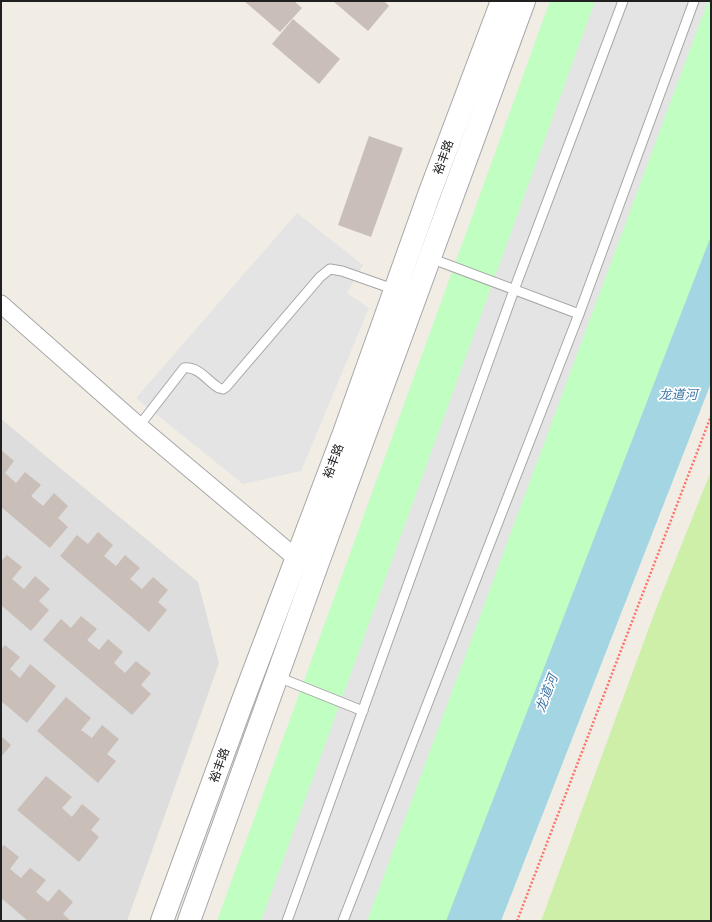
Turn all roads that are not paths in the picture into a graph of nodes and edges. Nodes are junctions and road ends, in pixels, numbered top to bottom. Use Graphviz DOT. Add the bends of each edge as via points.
graph roads {
  1 [pos="502,1"];
  2 [pos="524,1"];
  3 [pos="623,1"];
  4 [pos="694,1"];
  5 [pos="430,258"];
  6 [pos="514,290"];
  7 [pos="406,294"];
  8 [pos="1,304"];
  9 [pos="579,314"];
  10 [pos="138,426"];
  11 [pos="296,558"];
  12 [pos="317,565"];
  13 [pos="278,677"];
  14 [pos="363,711"];
  15 [pos="162,921"];
  16 [pos="189,921"];
  17 [pos="287,921"];
  18 [pos="343,921"];
  1 -- 7 [label="street, 裕丰路" via="430,192"];
  2 -- 5 [label="street, 裕丰路"];
  3 -- 6 [label="lane"];
  4 -- 9 [label="lane"];
  5 -- 6 [label="lane"];
  5 -- 7 [label="street, 裕丰路"];
  6 -- 9 [label="lane"];
  6 -- 14 [label="lane"];
  7 -- 10 [label="lane" via="330,269 320,277 226,387 219,388 197,370 184,368"];
  7 -- 11 [label="street, 裕丰路" via="344,433"];
  7 -- 12 [label="street, 裕丰路"];
  8 -- 10 [label="street"];
  9 -- 18 [label="lane"];
  10 -- 11 [label="street"];
  11 -- 12 [label="street"];
  11 -- 15 [label="street, 裕丰路"];
  12 -- 13 [label="street, 裕丰路"];
  13 -- 14 [label="lane"];
  13 -- 16 [label="street, 裕丰路"];
  14 -- 17 [label="lane"];
}
